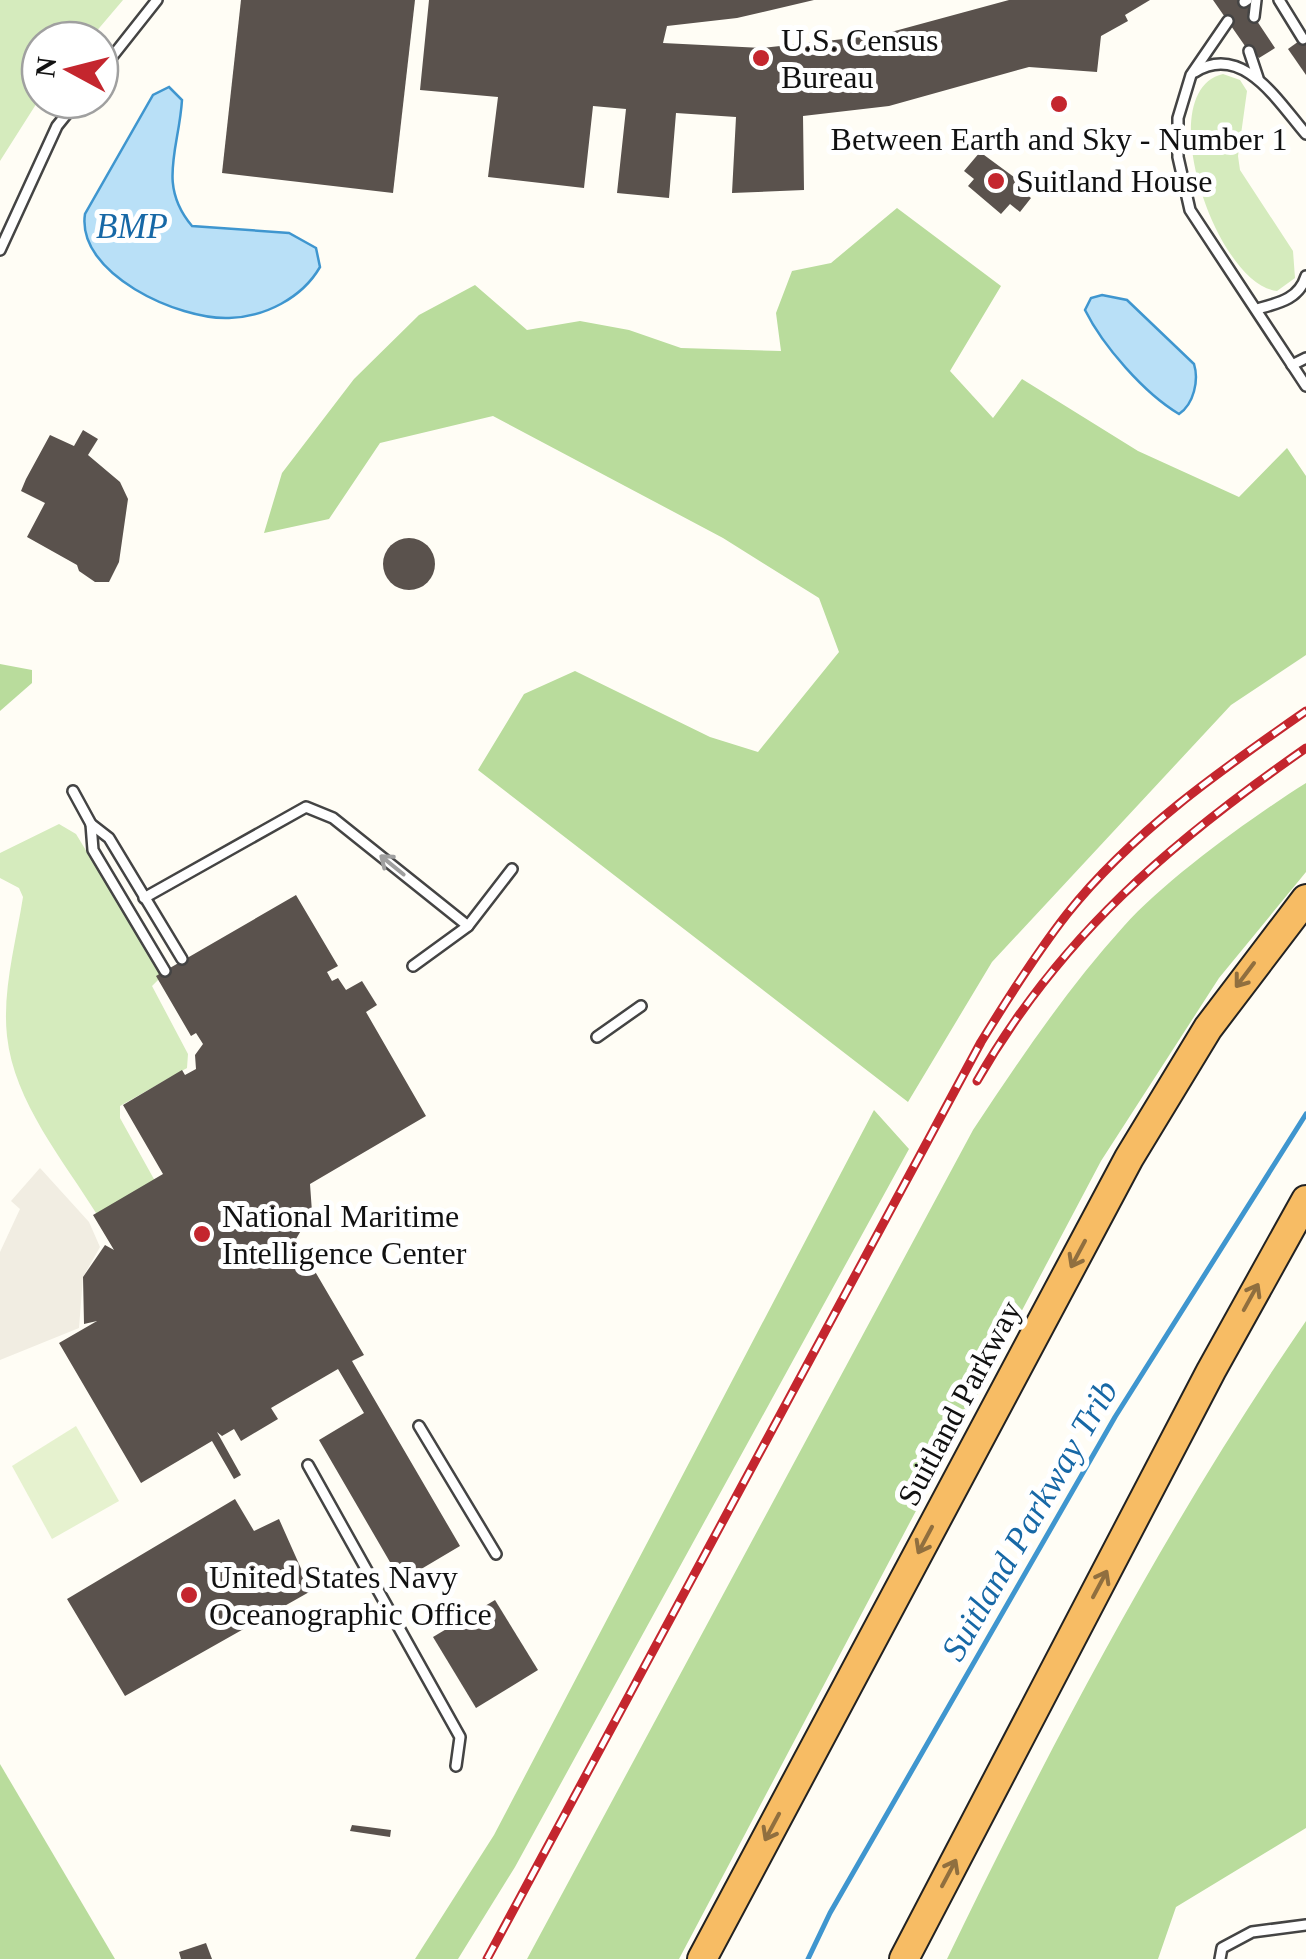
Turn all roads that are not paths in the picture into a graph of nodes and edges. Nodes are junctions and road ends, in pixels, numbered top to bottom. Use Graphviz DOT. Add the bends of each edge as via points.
graph roads {
  1 [pos="157,0"];
  2 [pos="1256,0"];
  3 [pos="1279,0"];
  4 [pos="1254,17"];
  5 [pos="1228,22"];
  6 [pos="1303,39"];
  7 [pos="120,47"];
  8 [pos="1248,52"];
  9 [pos="1191,74"];
  10 [pos="1260,81"];
  11 [pos="62,120"];
  12 [pos="1306,134"];
  13 [pos="0,250"];
  14 [pos="1306,276"];
  15 [pos="1258,310"];
  16 [pos="1306,358"];
  17 [pos="1292,365"];
  18 [pos="1306,386"];
  19 [pos="73,791"];
  20 [pos="90,824"];
  21 [pos="512,869"];
  22 [pos="144,898"];
  23 [pos="1306,899"];
  24 [pos="468,926"];
  25 [pos="182,959"];
  26 [pos="413,966"];
  27 [pos="165,971"];
  28 [pos="642,1006"];
  29 [pos="597,1037"];
  30 [pos="1306,1200"];
  31 [pos="419,1426"];
  32 [pos="308,1465"];
  33 [pos="496,1554"];
  34 [pos="456,1766"];
  35 [pos="1306,1925"];
  36 [pos="702,1959"];
  37 [pos="904,1959"];
  38 [pos="1220,1959"];
  1 -- 7 [label="lane"];
  2 -- 4 [label="lane"];
  3 -- 6 [label="lane"];
  5 -- 9 [label="lane"];
  8 -- 10 [label="lane"];
  9 -- 10 [label="lane" via="1206,65 1233,64"];
  9 -- 15 [label="lane" via="1178,118 1178,157 1190,210"];
  10 -- 12 [label="lane"];
  11 -- 13 [label="lane"];
  14 -- 15 [label="lane" via="1287,301"];
  15 -- 17 [label="lane"];
  16 -- 17 [label="lane"];
  17 -- 18 [label="lane"];
  19 -- 20 [label="lane"];
  20 -- 22 [label="lane" via="109,838"];
  20 -- 27 [label="lane" via="93,850"];
  21 -- 24 [label="lane"];
  24 -- 22 [label="lane, one-way" via="333,818 306,807"];
  22 -- 25 [label="lane"];
  23 -- 36 [label="highway, Suitland Parkway, one-way" via="1208,1028 1129,1158"];
  24 -- 26 [label="lane"];
  28 -- 29 [label="lane"];
  37 -- 30 [label="highway, one-way"];
  31 -- 33 [label="lane"];
  32 -- 34 [label="lane" via="460,1736"];
  35 -- 38 [label="lane" via="1252,1932 1222,1948"];
}
